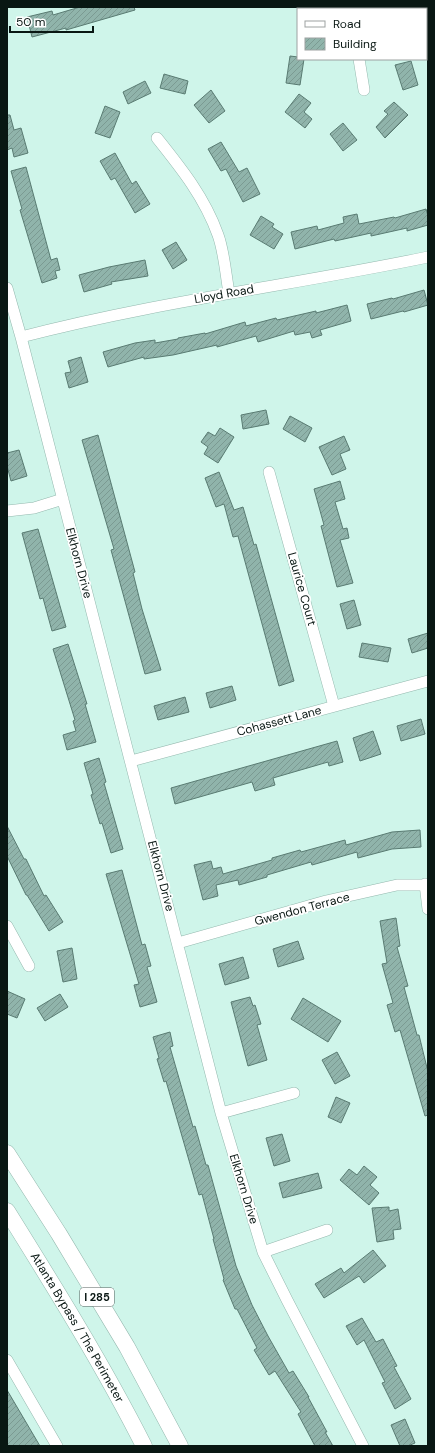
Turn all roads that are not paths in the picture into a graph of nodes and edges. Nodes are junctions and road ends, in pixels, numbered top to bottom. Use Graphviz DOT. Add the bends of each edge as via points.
graph roads {
  1 [pos="359,60"];
  2 [pos="364,90"];
  3 [pos="158,138"];
  4 [pos="428,257"];
  5 [pos="7,288"];
  6 [pos="229,293"];
  7 [pos="21,337"];
  8 [pos="269,472"];
  9 [pos="63,500"];
  10 [pos="7,511"];
  11 [pos="428,681"];
  12 [pos="334,706"];
  13 [pos="131,761"];
  14 [pos="427,885"];
  15 [pos="428,909"];
  16 [pos="7,926"];
  17 [pos="178,943"];
  18 [pos="29,966"];
  19 [pos="294,1093"];
  20 [pos="221,1113"];
  21 [pos="7,1153"];
  22 [pos="7,1211"];
  23 [pos="327,1230"];
  24 [pos="263,1252"];
  25 [pos="7,1360"];
  26 [pos="57,1446"];
  27 [pos="144,1446"];
  28 [pos="180,1446"];
  29 [pos="363,1446"];
  1 -- 2 [label="street"];
  3 -- 6 [label="street" via="187,175 205,206 218,236"];
  4 -- 6 [label="street, Lloyd Road"];
  5 -- 7 [label="street, Elkhorn Drive"];
  6 -- 7 [label="street, Lloyd Road" via="75,323"];
  7 -- 9 [label="street, Elkhorn Drive"];
  8 -- 12 [label="street, Laurice Court"];
  9 -- 10 [label="street" via="34,508"];
  9 -- 13 [label="street, Elkhorn Drive"];
  11 -- 12 [label="street, Cohassett Lane"];
  12 -- 13 [label="street, Cohassett Lane"];
  13 -- 17 [label="street, Elkhorn Drive"];
  14 -- 15 [label="street"];
  14 -- 17 [label="street, Gwendon Terrace" via="397,885 326,901"];
  16 -- 18 [label="street"];
  17 -- 20 [label="street, Elkhorn Drive"];
  19 -- 20 [label="street"];
  20 -- 24 [label="street, Elkhorn Drive"];
  21 -- 28 [label="highway, I 285" via="127,1347"];
  22 -- 27 [label="highway, Atlanta Bypass / The Perimeter / I 285" via="93,1352"];
  23 -- 24 [label="street"];
  24 -- 29 [label="street, Elkhorn Drive"];
  25 -- 26 [label="street"];
}
